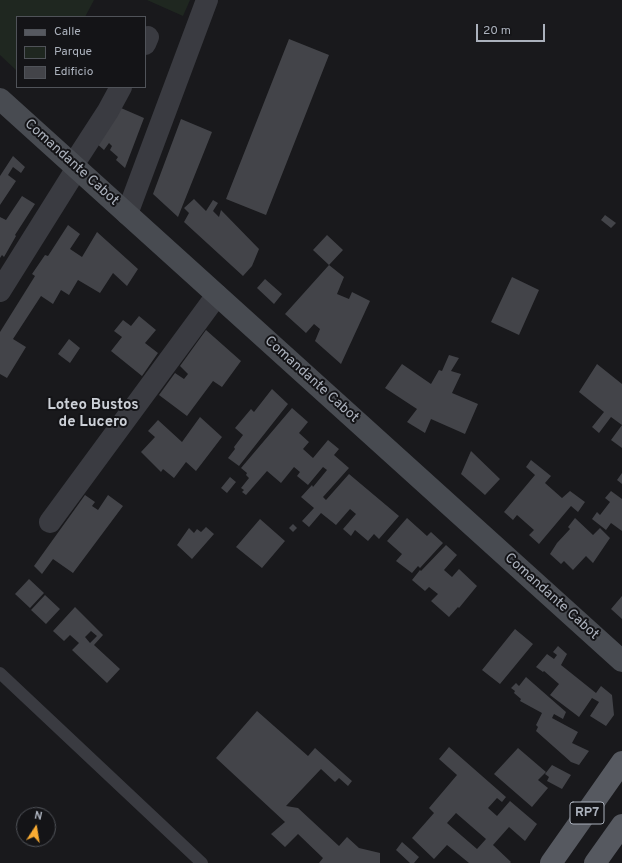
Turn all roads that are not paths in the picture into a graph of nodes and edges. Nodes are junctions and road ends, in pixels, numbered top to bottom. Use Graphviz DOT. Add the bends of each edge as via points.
graph roads {
  1 [pos="207,0"];
  2 [pos="120,88"];
  3 [pos="0,99"];
  4 [pos="75,166"];
  5 [pos="127,214"];
  6 [pos="0,291"];
  7 [pos="217,295"];
  8 [pos="50,522"];
  9 [pos="622,661"];
  10 [pos="0,673"];
  11 [pos="622,762"];
  12 [pos="622,825"];
  13 [pos="202,863"];
  14 [pos="551,863"];
  15 [pos="595,863"];
  1 -- 5 [label="street"];
  2 -- 4 [label="street"];
  3 -- 4 [label="main road, Comandante Cabot"];
  4 -- 5 [label="main road, Comandante Cabot"];
  4 -- 6 [label="street"];
  5 -- 7 [label="main road, Comandante Cabot"];
  7 -- 8 [label="street"];
  7 -- 9 [label="main road, Comandante Cabot"];
  10 -- 13 [label="lane"];
  11 -- 14 [label="main road, RP7"];
  12 -- 15 [label="main road, RP7"];
}
